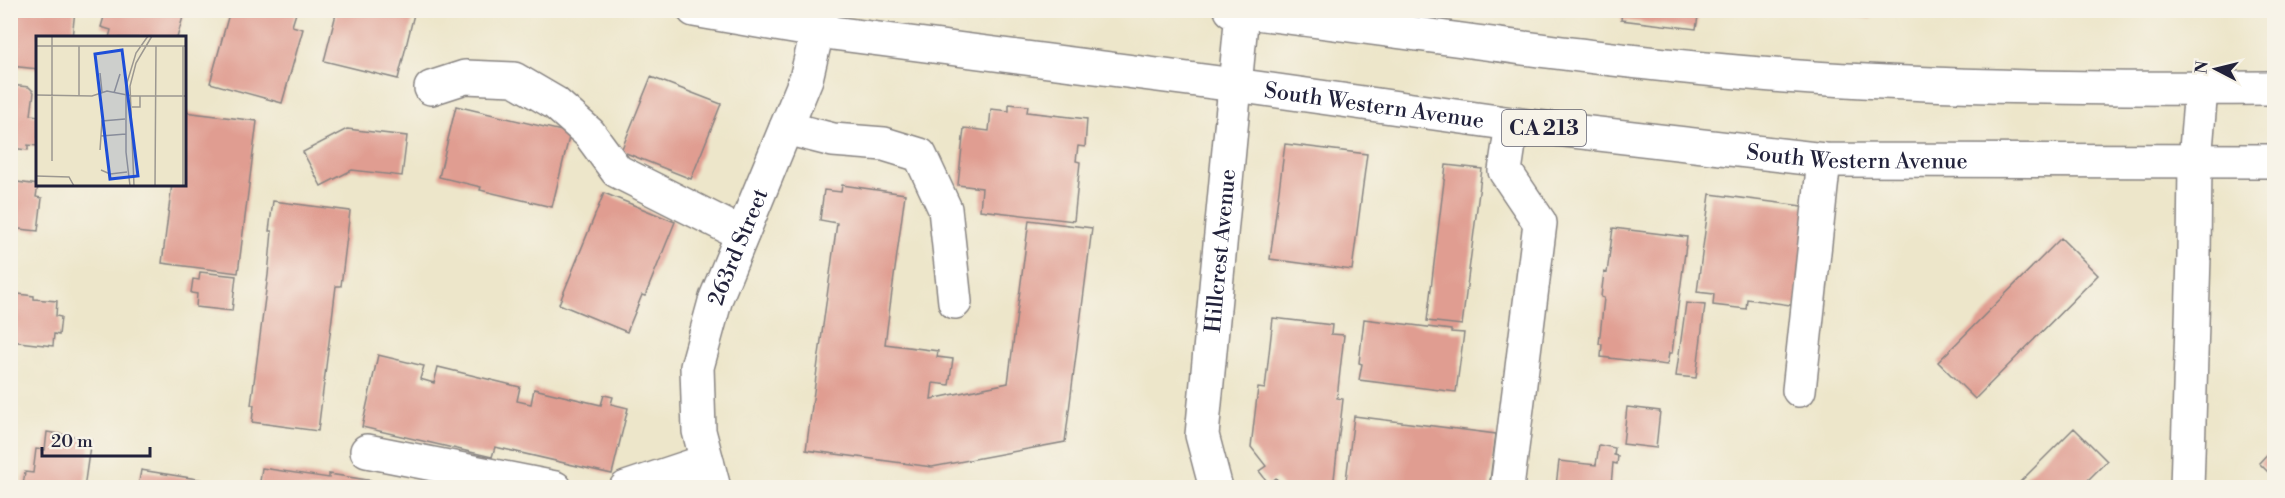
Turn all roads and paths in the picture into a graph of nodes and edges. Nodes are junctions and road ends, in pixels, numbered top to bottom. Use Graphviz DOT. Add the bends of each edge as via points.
graph roads {
  1 [pos="694,10"];
  2 [pos="1236,11"];
  3 [pos="820,21"];
  4 [pos="1235,85"];
  5 [pos="431,88"];
  6 [pos="2274,88"];
  7 [pos="2201,89"];
  8 [pos="1512,124"];
  9 [pos="786,128"];
  10 [pos="1824,160"];
  11 [pos="2195,161"];
  12 [pos="2274,161"];
  13 [pos="742,234"];
  14 [pos="955,302"];
  15 [pos="1799,390"];
  16 [pos="367,450"];
  17 [pos="710,474"];
  18 [pos="555,488"];
  19 [pos="626,488"];
  20 [pos="1216,488"];
  21 [pos="1508,488"];
  22 [pos="2187,488"];
  1 -- 3 [label="main road, South Western Avenue / CA 213"];
  2 -- 4 [label="main road, Hillcrest Avenue"];
  2 -- 7 [label="main road" via="1602,58 1784,76"];
  3 -- 4 [label="main road, South Western Avenue / CA 213"];
  3 -- 9 [label="main road, 263rd Street" via="806,79"];
  4 -- 8 [label="main road, South Western Avenue / CA 213"];
  4 -- 20 [label="main road, Hillcrest Avenue" via="1202,435"];
  5 -- 13 [label="main road" via="465,77 514,79 555,103 589,133 617,171"];
  6 -- 7 [label="main road"];
  7 -- 11 [label="main road"];
  8 -- 10 [label="main road, South Western Avenue / CA 213"];
  8 -- 21 [label="main road" via="1505,171 1540,222"];
  9 -- 13 [label="main road, 263rd Street"];
  9 -- 14 [label="main road" via="833,140 884,144 920,155 945,209"];
  10 -- 11 [label="main road, South Western Avenue / CA 213"];
  10 -- 15 [label="main road"];
  11 -- 12 [label="main road, South Western Avenue / CA 213"];
  11 -- 22 [label="main road"];
  13 -- 17 [label="main road, 263rd Street" via="716,297 697,367 699,431"];
  16 -- 18 [label="main road"];
  17 -- 19 [label="main road"];
}
